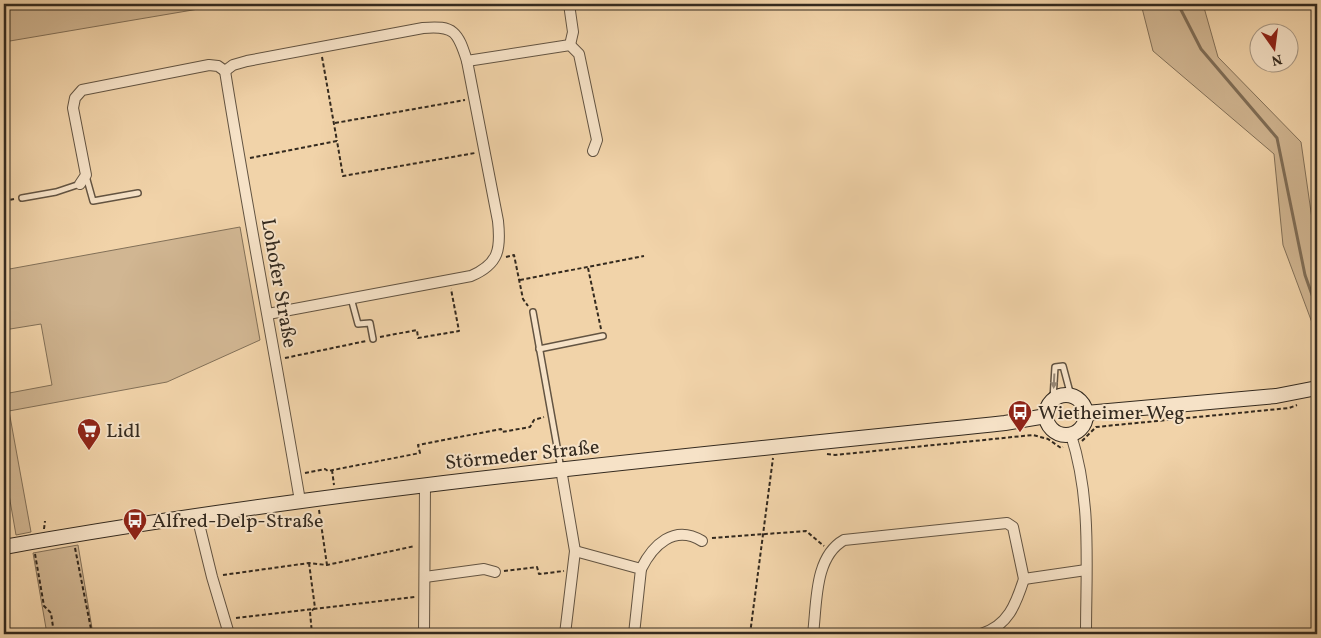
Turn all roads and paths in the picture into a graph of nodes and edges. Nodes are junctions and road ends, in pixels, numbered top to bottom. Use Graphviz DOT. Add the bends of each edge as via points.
graph roads {
  1 [pos="569,4"];
  2 [pos="570,45"];
  3 [pos="320,47"];
  4 [pos="467,61"];
  5 [pos="225,71"];
  6 [pos="474,98"];
  7 [pos="335,123"];
  8 [pos="337,141"];
  9 [pos="484,151"];
  10 [pos="593,152"];
  11 [pos="240,160"];
  12 [pos="86,175"];
  13 [pos="80,184"];
  14 [pos="138,193"];
  15 [pos="22,198"];
  16 [pos="4,201"];
  17 [pos="496,256"];
  18 [pos="644,256"];
  19 [pos="587,267"];
  20 [pos="449,279"];
  21 [pos="520,280"];
  22 [pos="351,297"];
  23 [pos="533,312"];
  24 [pos="268,314"];
  25 [pos="603,336"];
  26 [pos="373,339"];
  27 [pos="539,349"];
  28 [pos="276,360"];
  29 [pos="1317,388"];
  30 [pos="1072,396"];
  31 [pos="1053,399"];
  32 [pos="1086,413"];
  33 [pos="551,416"];
  34 [pos="1046,416"];
  35 [pos="1071,435"];
  36 [pos="773,458"];
  37 [pos="561,469"];
  38 [pos="332,470"];
  39 [pos="296,474"];
  40 [pos="425,485"];
  41 [pos="334,486"];
  42 [pos="318,499"];
  43 [pos="300,501"];
  44 [pos="197,516"];
  45 [pos="44,521"];
  46 [pos="44,530"];
  47 [pos="764,534"];
  48 [pos="73,535"];
  49 [pos="702,541"];
  50 [pos="33,542"];
  51 [pos="425,544"];
  52 [pos="4,547"];
  53 [pos="830,550"];
  54 [pos="575,551"];
  55 [pos="309,563"];
  56 [pos="327,565"];
  57 [pos="573,569"];
  58 [pos="640,569"];
  59 [pos="1086,570"];
  60 [pos="495,572"];
  61 [pos="425,576"];
  62 [pos="212,577"];
  63 [pos="1024,579"];
  64 [pos="424,596"];
  65 [pos="312,610"];
  66 [pos="225,620"];
  67 [pos="996,632"];
  68 [pos="54,634"];
  69 [pos="92,634"];
  70 [pos="229,634"];
  71 [pos="312,634"];
  72 [pos="424,634"];
  73 [pos="565,634"];
  74 [pos="634,634"];
  75 [pos="750,634"];
  76 [pos="813,634"];
  77 [pos="981,634"];
  78 [pos="1086,634"];
  1 -- 2 [label="street" via="573,32"];
  2 -- 4 [label="street"];
  2 -- 10 [label="street" via="579,54 597,140"];
  3 -- 4 [label="street" via="440,26 453,30 462,43"];
  3 -- 5 [label="street" via="247,61"];
  3 -- 7 [label="path"];
  4 -- 6 [label="street"];
  5 -- 11 [label="street, Lohofer Straße"];
  5 -- 12 [label="street" via="209,65 82,90 73,108"];
  6 -- 7 [label="path"];
  6 -- 9 [label="street"];
  7 -- 8 [label="path"];
  8 -- 9 [label="path" via="343,176"];
  8 -- 11 [label="path"];
  9 -- 17 [label="street" via="500,242"];
  11 -- 24 [label="street, Lohofer Straße"];
  12 -- 13 [label="street"];
  12 -- 14 [label="lane" via="93,202"];
  13 -- 15 [label="lane"];
  15 -- 16 [label="path"];
  17 -- 20 [label="street" via="481,272"];
  17 -- 21 [label="path" via="514,255"];
  18 -- 19 [label="path"];
  19 -- 21 [label="path"];
  19 -- 25 [label="path"];
  20 -- 22 [label="street"];
  20 -- 26 [label="path" via="459,331 418,338 417,330"];
  21 -- 23 [label="path" via="523,299"];
  22 -- 24 [label="street"];
  22 -- 26 [label="lane" via="358,324 370,323"];
  23 -- 27 [label="lane"];
  24 -- 28 [label="street, Lohofer Straße"];
  25 -- 27 [label="lane"];
  26 -- 28 [label="path"];
  27 -- 33 [label="lane"];
  28 -- 39 [label="street, Lohofer Straße"];
  29 -- 32 [label="main road" via="1276,396"];
  30 -- 31 [label="main road"];
  30 -- 31 [label="lane, one-way" via="1063,366 1055,367"];
  30 -- 32 [label="main road" via="1081,402"];
  31 -- 34 [label="main road"];
  32 -- 35 [label="main road" via="1083,427"];
  33 -- 37 [label="lane"];
  33 -- 38 [label="path" via="534,420 530,427 502,432 501,429 418,445 420,453"];
  34 -- 35 [label="main road" via="1054,431"];
  34 -- 37 [label="main road, Störmeder Straße" via="996,424"];
  35 -- 59 [label="street" via="1086,504"];
  36 -- 47 [label="path"];
  37 -- 40 [label="main road, Störmeder Straße"];
  37 -- 54 [label="street"];
  38 -- 39 [label="path"];
  38 -- 41 [label="path"];
  39 -- 43 [label="street, Lohofer Straße"];
  40 -- 42 [label="main road, Störmeder Straße"];
  40 -- 51 [label="street"];
  42 -- 43 [label="main road, Störmeder Straße"];
  42 -- 56 [label="path"];
  43 -- 44 [label="main road, Störmeder Straße"];
  44 -- 48 [label="main road, Störmeder Straße"];
  44 -- 62 [label="street"];
  45 -- 46 [label="path"];
  47 -- 49 [label="path"];
  47 -- 53 [label="path" via="806,531"];
  47 -- 75 [label="path"];
  48 -- 50 [label="main road, Störmeder Straße"];
  48 -- 69 [label="path"];
  49 -- 58 [label="street" via="692,535 659,542"];
  50 -- 52 [label="main road, Störmeder Straße"];
  50 -- 68 [label="path" via="44,606 51,613"];
  51 -- 56 [label="path"];
  51 -- 61 [label="street"];
  53 -- 63 [label="street" via="844,540 1007,523 1013,527 1017,537"];
  53 -- 76 [label="street" via="822,568"];
  54 -- 57 [label="street"];
  54 -- 58 [label="street"];
  55 -- 56 [label="path"];
  55 -- 62 [label="path"];
  55 -- 65 [label="path" via="315,608"];
  57 -- 60 [label="path" via="539,574 537,567"];
  57 -- 73 [label="street"];
  58 -- 74 [label="street"];
  59 -- 63 [label="street"];
  59 -- 78 [label="street"];
  60 -- 61 [label="street" via="484,569"];
  61 -- 64 [label="street"];
  62 -- 66 [label="street"];
  63 -- 67 [label="street" via="1015,609"];
  64 -- 65 [label="path"];
  64 -- 72 [label="street"];
  65 -- 66 [label="path"];
  65 -- 71 [label="path"];
  66 -- 70 [label="street"];
  67 -- 77 [label="street"];
}
